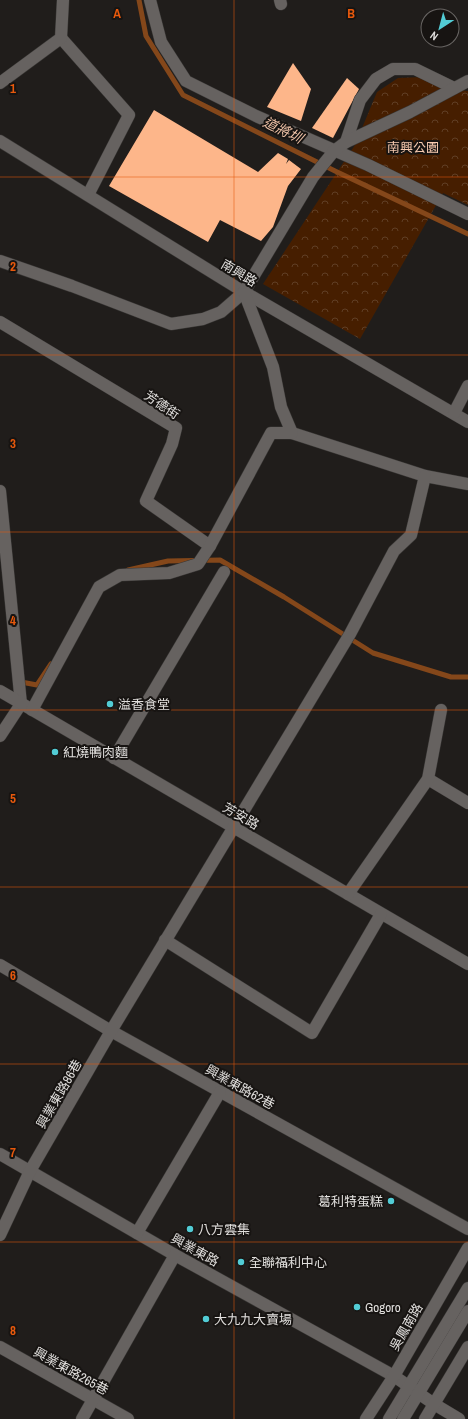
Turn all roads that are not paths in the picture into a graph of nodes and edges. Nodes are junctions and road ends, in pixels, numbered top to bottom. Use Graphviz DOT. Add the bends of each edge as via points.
graph roads {
  1 [pos="63,0"];
  2 [pos="150,0"];
  3 [pos="62,38"];
  4 [pos="468,81"];
  5 [pos="0,83"];
  6 [pos="454,88"];
  7 [pos="0,141"];
  8 [pos="346,142"];
  9 [pos="334,151"];
  10 [pos="88,195"];
  11 [pos="468,214"];
  12 [pos="0,261"];
  13 [pos="244,292"];
  14 [pos="0,322"];
  15 [pos="468,386"];
  16 [pos="454,413"];
  17 [pos="468,422"];
  18 [pos="292,433"];
  19 [pos="425,476"];
  20 [pos="468,484"];
  21 [pos="0,491"];
  22 [pos="210,546"];
  23 [pos="224,572"];
  24 [pos="0,691"];
  25 [pos="27,707"];
  26 [pos="441,710"];
  27 [pos="0,736"];
  28 [pos="114,758"];
  29 [pos="428,779"];
  30 [pos="468,803"];
  31 [pos="233,827"];
  32 [pos="348,894"];
  33 [pos="381,914"];
  34 [pos="165,940"];
  35 [pos="468,964"];
  36 [pos="0,965"];
  37 [pos="111,1030"];
  38 [pos="220,1092"];
  39 [pos="0,1154"];
  40 [pos="30,1171"];
  41 [pos="468,1229"];
  42 [pos="137,1233"];
  43 [pos="0,1235"];
  44 [pos="468,1248"];
  45 [pos="175,1256"];
  46 [pos="468,1288"];
  47 [pos="468,1311"];
  48 [pos="468,1346"];
  49 [pos="0,1347"];
  50 [pos="394,1376"];
  51 [pos="414,1390"];
  52 [pos="93,1399"];
  53 [pos="434,1404"];
  54 [pos="82,1419"];
  55 [pos="128,1419"];
  56 [pos="366,1419"];
  57 [pos="390,1419"];
  58 [pos="403,1419"];
  59 [pos="425,1419"];
  60 [pos="459,1419"];
  1 -- 3 [label="street"];
  2 -- 9 [label="street" via="161,42 186,81"];
  3 -- 5 [label="street"];
  3 -- 10 [label="street" via="129,115"];
  4 -- 6 [label="street"];
  6 -- 8 [label="street"];
  6 -- 8 [label="street" via="415,69 393,69 376,79 360,100"];
  7 -- 10 [label="street, 南興路"];
  8 -- 9 [label="street"];
  9 -- 11 [label="street"];
  9 -- 13 [label="street" via="313,177"];
  10 -- 13 [label="street, 南興路"];
  12 -- 13 [label="street" via="171,324 203,320 221,312"];
  13 -- 16 [label="street, 南興路"];
  13 -- 18 [label="street" via="273,367 281,407"];
  14 -- 22 [label="street, 芳德街" via="176,428 172,444 146,501"];
  15 -- 16 [label="street"];
  16 -- 17 [label="street, 南興路"];
  18 -- 19 [label="street"];
  18 -- 22 [label="street" via="270,433"];
  19 -- 20 [label="street"];
  19 -- 31 [label="street, 興業東路86巷" via="411,535 394,551 350,634"];
  21 -- 25 [label="street"];
  22 -- 25 [label="street" via="198,564 169,573 120,575 100,588"];
  23 -- 28 [label="street"];
  24 -- 25 [label="street, 芳安路"];
  25 -- 27 [label="street"];
  25 -- 28 [label="street, 芳安路"];
  26 -- 29 [label="street"];
  28 -- 31 [label="street, 芳安路"];
  29 -- 30 [label="street"];
  29 -- 32 [label="street"];
  31 -- 32 [label="street, 芳安路"];
  31 -- 34 [label="street, 興業東路86巷"];
  32 -- 33 [label="street, 芳安路"];
  33 -- 34 [label="street" via="312,1033"];
  33 -- 35 [label="street, 芳安路"];
  34 -- 37 [label="street, 興業東路86巷"];
  36 -- 37 [label="street, 興業東路62巷"];
  37 -- 38 [label="street, 興業東路62巷"];
  37 -- 40 [label="street, 興業東路86巷"];
  38 -- 41 [label="street, 興業東路62巷"];
  38 -- 42 [label="street"];
  39 -- 40 [label="street, 興業東路"];
  40 -- 42 [label="street, 興業東路"];
  40 -- 43 [label="street, 興業東路86巷"];
  42 -- 45 [label="street, 興業東路"];
  44 -- 50 [label="street, 吳鳳南路"];
  45 -- 50 [label="street, 興業東路"];
  45 -- 52 [label="street"];
  46 -- 51 [label="street"];
  47 -- 51 [label="street"];
  48 -- 53 [label="street"];
  49 -- 52 [label="street, 興業東路265巷"];
  50 -- 51 [label="street, 興業東路"];
  50 -- 56 [label="street, 吳鳳南路"];
  51 -- 53 [label="street, 興業東路"];
  51 -- 57 [label="street"];
  51 -- 58 [label="street"];
  52 -- 54 [label="street"];
  52 -- 55 [label="street, 興業東路265巷"];
  53 -- 59 [label="street"];
  53 -- 60 [label="street, 興業東路"];
}
